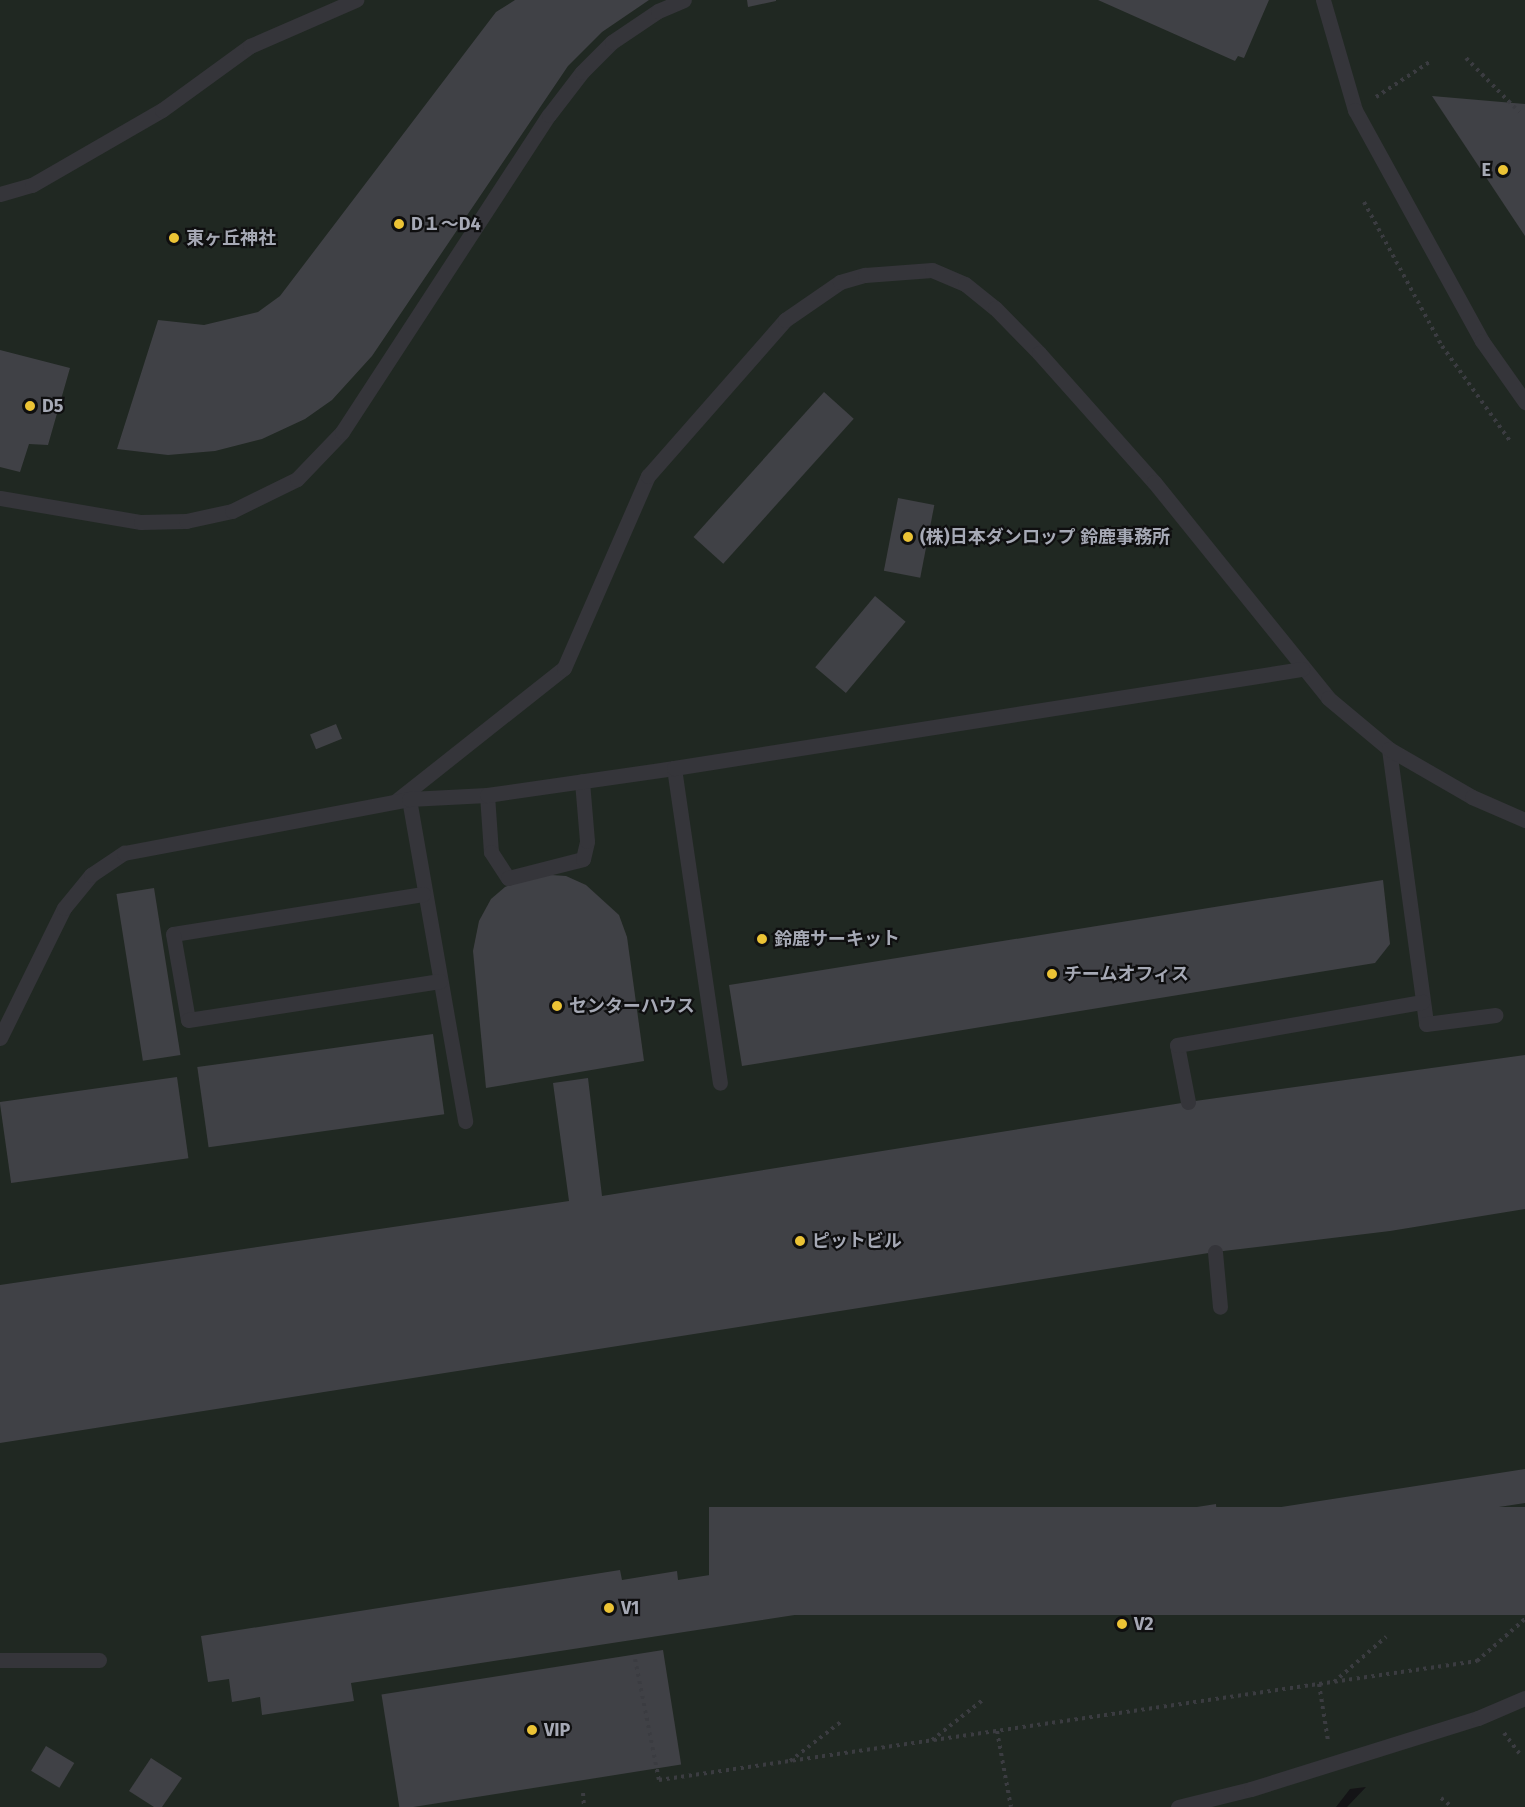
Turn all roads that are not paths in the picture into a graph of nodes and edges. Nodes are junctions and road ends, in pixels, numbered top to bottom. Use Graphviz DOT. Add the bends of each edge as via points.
graph roads {
  1 [pos="356,0"];
  2 [pos="684,0"];
  3 [pos="1323,0"];
  4 [pos="0,194"];
  5 [pos="1525,402"];
  6 [pos="0,498"];
  7 [pos="1302,669"];
  8 [pos="1389,749"];
  9 [pos="674,768"];
  10 [pos="582,781"];
  11 [pos="487,795"];
  12 [pos="402,800"];
  13 [pos="1525,820"];
  14 [pos="423,894"];
  15 [pos="440,981"];
  16 [pos="1422,1002"];
  17 [pos="1495,1016"];
  18 [pos="0,1038"];
  19 [pos="720,1083"];
  20 [pos="1188,1102"];
  21 [pos="465,1121"];
  22 [pos="1215,1251"];
  23 [pos="1220,1307"];
  24 [pos="0,1660"];
  25 [pos="99,1660"];
  26 [pos="1525,1698"];
  27 [pos="1178,1807"];
  1 -- 4 [label="lane" via="250,46 162,110 32,185"];
  2 -- 6 [label="lane" via="658,11 612,42 582,72 549,115 342,432 297,479 232,511 186,521 141,522"];
  3 -- 5 [label="lane" via="1355,110 1482,342"];
  7 -- 8 [label="lane" via="1328,698"];
  7 -- 9 [label="lane"];
  7 -- 12 [label="lane" via="1154,482 995,308 965,284 932,270 865,275 840,282 785,320 648,476 564,668"];
  8 -- 13 [label="lane" via="1472,797"];
  8 -- 16 [label="lane"];
  9 -- 10 [label="lane"];
  9 -- 19 [label="lane"];
  10 -- 11 [label="lane"];
  10 -- 11 [label="lane" via="587,841 583,859 508,878 491,852"];
  11 -- 12 [label="lane"];
  12 -- 14 [label="lane"];
  12 -- 18 [label="lane" via="145,849 104,864 64,908"];
  14 -- 15 [label="lane"];
  14 -- 15 [label="lane" via="173,934 188,1020"];
  15 -- 21 [label="lane"];
  16 -- 17 [label="lane" via="1426,1024"];
  16 -- 20 [label="lane" via="1177,1045"];
  22 -- 23 [label="lane"];
  24 -- 25 [label="lane"];
  26 -- 27 [label="lane" via="1478,1718"];
}
